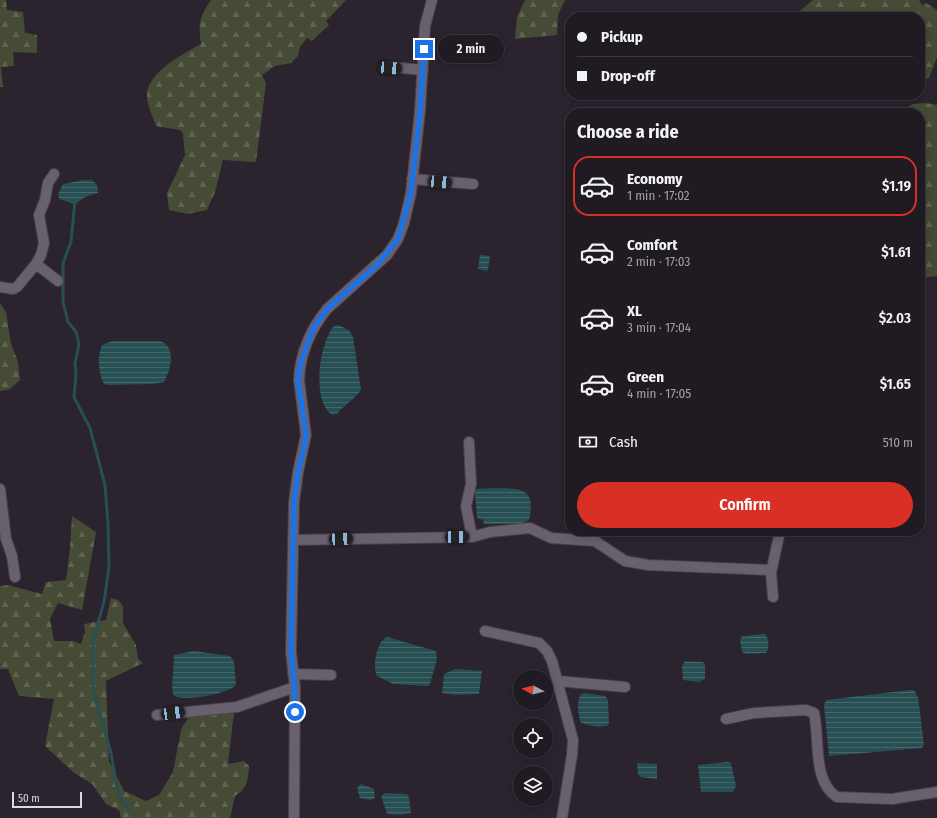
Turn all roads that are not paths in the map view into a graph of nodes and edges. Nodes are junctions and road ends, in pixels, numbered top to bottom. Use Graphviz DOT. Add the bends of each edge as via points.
graph roads {
  1 [pos="432,0"];
  2 [pos="390,68"];
  3 [pos="423,70"];
  4 [pos="54,174"];
  5 [pos="412,179"];
  6 [pos="473,184"];
  7 [pos="36,264"];
  8 [pos="58,281"];
  9 [pos="0,287"];
  10 [pos="470,442"];
  11 [pos="0,489"];
  12 [pos="779,536"];
  13 [pos="472,537"];
  14 [pos="293,540"];
  15 [pos="771,570"];
  16 [pos="14,577"];
  17 [pos="773,597"];
  18 [pos="485,631"];
  19 [pos="293,674"];
  20 [pos="331,674"];
  21 [pos="558,681"];
  22 [pos="295,687"];
  23 [pos="625,687"];
  24 [pos="157,715"];
  25 [pos="726,719"];
  26 [pos="937,792"];
  27 [pos="294,818"];
  28 [pos="562,818"];
  1 -- 3 [label="street" via="425,26"];
  2 -- 3 [label="street"];
  3 -- 5 [label="street"];
  4 -- 7 [label="street" via="48,182 39,215 44,243"];
  5 -- 6 [label="street"];
  5 -- 14 [label="street" via="408,209 398,239 382,260 327,309 313,329 301,362 298,380 306,435 295,488"];
  7 -- 8 [label="street"];
  7 -- 9 [label="street" via="18,288"];
  10 -- 13 [label="street" via="471,484 466,506"];
  11 -- 16 [label="street"];
  12 -- 15 [label="street"];
  13 -- 14 [label="street"];
  13 -- 15 [label="street" via="490,532 530,528 551,538 595,541 625,561"];
  14 -- 19 [label="street"];
  15 -- 17 [label="street"];
  18 -- 21 [label="street" via="542,645 552,661"];
  19 -- 20 [label="street"];
  19 -- 22 [label="street"];
  21 -- 23 [label="street"];
  21 -- 28 [label="street" via="573,740"];
  22 -- 24 [label="street" via="237,707"];
  22 -- 27 [label="street"];
  25 -- 26 [label="street" via="754,713 806,710 814,713 821,772 827,788 837,797 892,799"];
}
